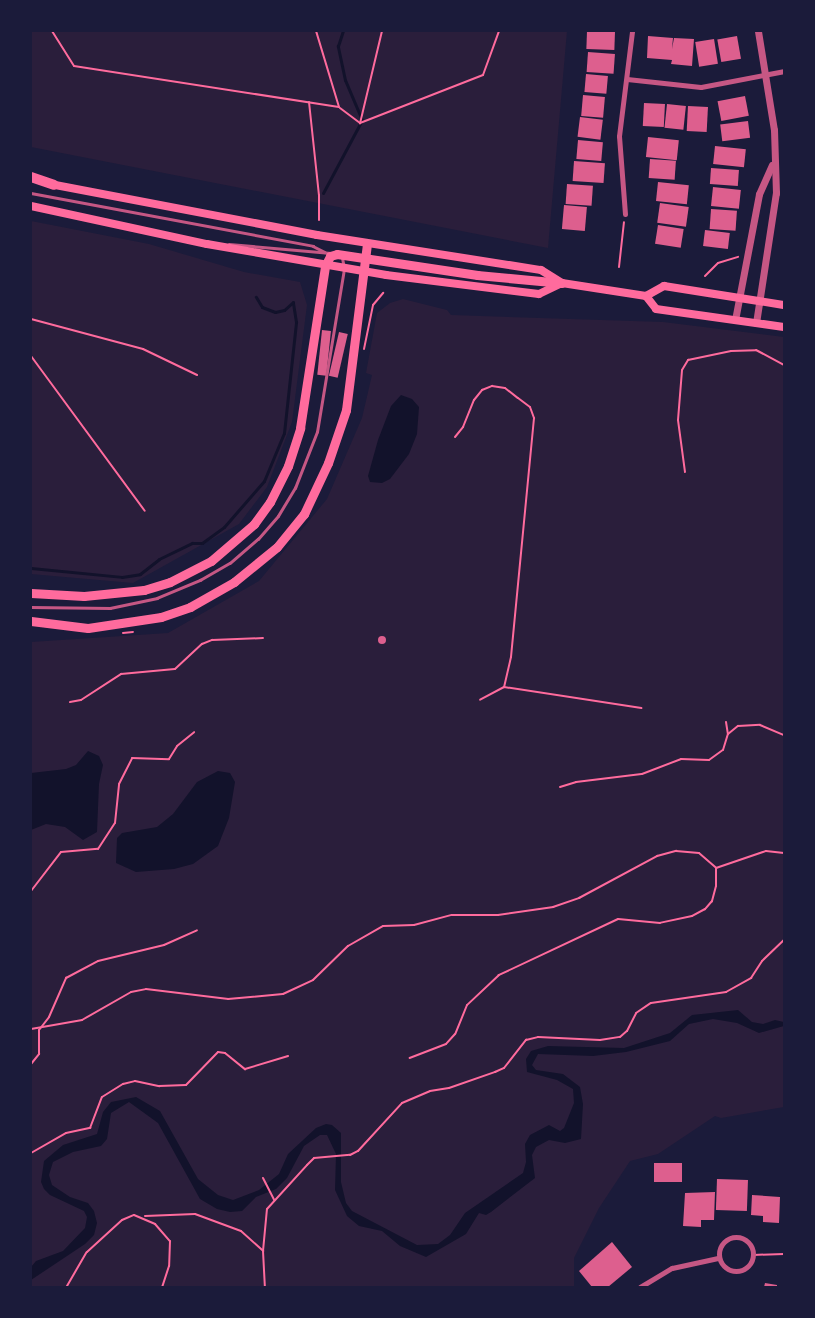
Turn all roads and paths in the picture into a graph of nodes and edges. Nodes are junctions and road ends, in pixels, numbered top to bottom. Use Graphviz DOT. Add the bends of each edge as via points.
graph roads {
  1 [pos="52,31"];
  2 [pos="316,31"];
  3 [pos="382,31"];
  4 [pos="499,31"];
  5 [pos="632,31"];
  6 [pos="758,31"];
  7 [pos="784,71"];
  8 [pos="763,75"];
  9 [pos="627,78"];
  10 [pos="309,102"];
  11 [pos="339,107"];
  12 [pos="360,123"];
  13 [pos="773,164"];
  14 [pos="31,179"];
  15 [pos="54,185"];
  16 [pos="31,193"];
  17 [pos="31,206"];
  18 [pos="625,214"];
  19 [pos="319,220"];
  20 [pos="207,244"];
  21 [pos="367,244"];
  22 [pos="327,252"];
  23 [pos="337,254"];
  24 [pos="740,256"];
  25 [pos="366,258"];
  26 [pos="325,266"];
  27 [pos="619,267"];
  28 [pos="344,269"];
  29 [pos="364,272"];
  30 [pos="705,276"];
  31 [pos="562,284"];
  32 [pos="646,296"];
  33 [pos="739,299"];
  34 [pos="760,302"];
  35 [pos="784,304"];
  36 [pos="31,319"];
  37 [pos="735,320"];
  38 [pos="756,323"];
  39 [pos="784,327"];
  40 [pos="31,356"];
  41 [pos="784,365"];
  42 [pos="197,375"];
  43 [pos="455,437"];
  44 [pos="685,472"];
  45 [pos="145,511"];
  46 [pos="31,593"];
  47 [pos="31,607"];
  48 [pos="31,621"];
  49 [pos="263,638"];
  50 [pos="504,687"];
  51 [pos="480,700"];
  52 [pos="70,702"];
  53 [pos="641,708"];
  54 [pos="726,722"];
  55 [pos="194,732"];
  56 [pos="728,734"];
  57 [pos="784,735"];
  58 [pos="560,787"];
  59 [pos="784,853"];
  60 [pos="716,868"];
  61 [pos="31,890"];
  62 [pos="197,930"];
  63 [pos="784,940"];
  64 [pos="41,1027"];
  65 [pos="31,1029"];
  66 [pos="288,1056"];
  67 [pos="410,1058"];
  68 [pos="31,1064"];
  69 [pos="31,1153"];
  70 [pos="263,1178"];
  71 [pos="274,1200"];
  72 [pos="144,1216"];
  73 [pos="263,1251"];
  74 [pos="784,1254"];
  75 [pos="754,1255"];
  76 [pos="718,1258"];
  77 [pos="67,1286"];
  78 [pos="162,1287"];
  79 [pos="265,1287"];
  80 [pos="640,1287"];
  1 -- 10 [label="path" via="74,66"];
  2 -- 11 [label="path"];
  3 -- 12 [label="path"];
  4 -- 12 [label="path" via="483,75"];
  5 -- 9 [label="street"];
  6 -- 8 [label="street"];
  7 -- 8 [label="street"];
  8 -- 9 [label="street" via="701,87"];
  8 -- 13 [label="street" via="774,130"];
  9 -- 18 [label="street" via="619,136"];
  10 -- 11 [label="path"];
  10 -- 19 [label="path"];
  11 -- 12 [label="path"];
  13 -- 33 [label="street" via="759,194"];
  13 -- 34 [label="street" via="776,193"];
  14 -- 15 [label="highway"];
  15 -- 21 [label="main road"];
  16 -- 22 [label="lane" via="313,246"];
  17 -- 20 [label="main road"];
  18 -- 27 [label="path"];
  20 -- 22 [label="lane"];
  20 -- 26 [label="main road"];
  21 -- 25 [label="main road"];
  21 -- 31 [label="main road" via="541,270"];
  22 -- 23 [label="lane"];
  23 -- 25 [label="main road"];
  23 -- 26 [label="main road" via="330,256"];
  23 -- 28 [label="lane" via="345,260"];
  24 -- 30 [label="path" via="718,263"];
  25 -- 29 [label="main road"];
  25 -- 31 [label="main road" via="477,276"];
  26 -- 28 [label="main road"];
  26 -- 46 [label="main road" via="300,428 288,466 270,502 254,524 211,561 144,590 84,596"];
  28 -- 29 [label="main road"];
  28 -- 47 [label="lane" via="322,406 309,460 278,516 258,539 230,563 157,598 110,608"];
  29 -- 31 [label="main road" via="540,294"];
  29 -- 48 [label="main road" via="346,410 328,463 304,514 277,547 234,582 190,607 162,618 88,628"];
  31 -- 32 [label="main road"];
  32 -- 33 [label="main road" via="664,286"];
  32 -- 37 [label="main road" via="656,309"];
  33 -- 34 [label="main road"];
  33 -- 37 [label="street"];
  34 -- 35 [label="main road"];
  34 -- 38 [label="street"];
  36 -- 42 [label="path" via="143,349"];
  37 -- 38 [label="main road"];
  38 -- 39 [label="main road"];
  40 -- 45 [label="path"];
  41 -- 44 [label="path" via="756,350 731,351 688,360 682,370 678,420"];
  43 -- 50 [label="path" via="463,427 474,400 482,390 492,386 505,388 530,407 534,418 511,657"];
  49 -- 52 [label="path" via="212,640 202,644 175,669 121,674 81,700"];
  50 -- 51 [label="path"];
  50 -- 53 [label="path"];
  54 -- 56 [label="path"];
  55 -- 61 [label="path" via="177,746 169,759 132,758 119,784 115,823 98,849 62,852"];
  56 -- 57 [label="path" via="738,726 760,725"];
  56 -- 58 [label="path" via="723,750 709,760 680,759 642,774"];
  59 -- 60 [label="path" via="766,851"];
  60 -- 64 [label="path" via="699,853 676,851 657,856 579,898 553,906 498,915 452,915 414,925 383,926 348,946 313,980 283,994 228,999 146,989 131,992 82,1020"];
  60 -- 67 [label="path" via="712,901 705,909 692,916 660,923 618,919 499,975 467,1005 455,1034 446,1044"];
  62 -- 64 [label="path" via="164,945 98,961 76,971 60,987 49,1017"];
  63 -- 71 [label="path" via="762,961 751,978 726,992 651,1003 636,1013 628,1031 620,1037 600,1040 548,1036 526,1040 499,1070 450,1088 430,1090 402,1103 368,1143 347,1156 314,1158"];
  64 -- 65 [label="path"];
  64 -- 68 [label="path" via="39,1054"];
  66 -- 69 [label="path" via="245,1069 225,1053 218,1052 186,1085 158,1086 135,1081 123,1084 102,1097 90,1128 66,1133"];
  70 -- 71 [label="path"];
  71 -- 73 [label="path" via="267,1209"];
  72 -- 73 [label="path" via="195,1214 241,1231"];
  72 -- 77 [label="path" via="134,1215 122,1220 86,1252"];
  72 -- 78 [label="path" via="163,1230 170,1241 169,1266"];
  73 -- 79 [label="path"];
  74 -- 75 [label="path"];
  75 -- 76 [label="street" via="748,1266 738,1271 726,1268"];
  75 -- 76 [label="street" via="751,1244 737,1236 722,1243"];
  76 -- 80 [label="street" via="672,1268"];
}
